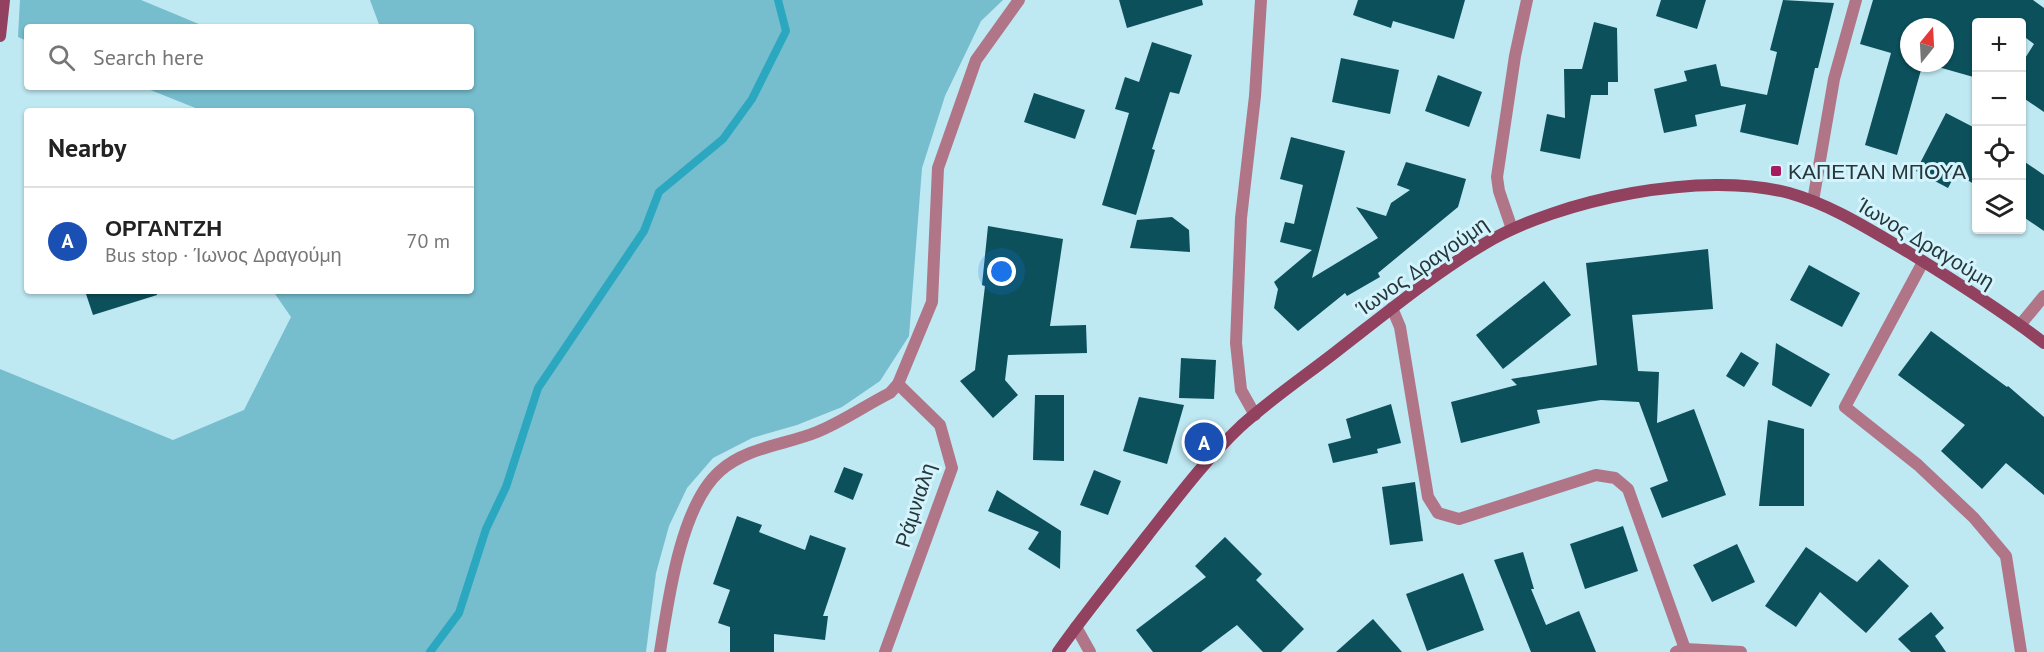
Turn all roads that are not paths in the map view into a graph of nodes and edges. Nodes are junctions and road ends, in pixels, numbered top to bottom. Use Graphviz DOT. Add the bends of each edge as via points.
graph roads {
  1 [pos="4,0"];
  2 [pos="1019,0"];
  3 [pos="1261,0"];
  4 [pos="1527,0"];
  5 [pos="1856,0"];
  6 [pos="0,36"];
  7 [pos="1813,201"];
  8 [pos="1512,229"];
  9 [pos="1923,261"];
  10 [pos="2044,296"];
  11 [pos="1392,308"];
  12 [pos="2020,325"];
  13 [pos="2044,343"];
  14 [pos="898,384"];
  15 [pos="1255,415"];
  16 [pos="1076,627"];
  17 [pos="1680,650"];
  18 [pos="660,652"];
  19 [pos="885,652"];
  20 [pos="1058,652"];
  21 [pos="1090,652"];
  22 [pos="1741,652"];
  23 [pos="2020,652"];
  1 -- 6 [label="street"];
  2 -- 14 [label="street" via="976,60 938,168 932,302"];
  3 -- 15 [label="street" via="1241,218 1236,343 1241,390"];
  4 -- 8 [label="street" via="1498,168 1498,191"];
  5 -- 7 [label="street" via="1834,79"];
  7 -- 8 [label="street, Ίωνος Δραγούμη" via="1761,188 1698,185 1624,195 1551,214"];
  7 -- 9 [label="street, Ίωνος Δραγούμη"];
  8 -- 11 [label="street, Ίωνος Δραγούμη"];
  9 -- 12 [label="street, Ίωνος Δραγούμη"];
  9 -- 23 [label="street" via="1845,407 1918,465 1974,518 2006,556"];
  10 -- 12 [label="street"];
  11 -- 15 [label="street, Ίωνος Δραγούμη"];
  11 -- 17 [label="street" via="1400,327 1428,497 1438,513 1459,519 1596,475 1615,478 1629,489"];
  12 -- 13 [label="street, Ίωνος Δραγούμη"];
  14 -- 18 [label="street" via="890,393 817,432 763,447 719,471 694,507 673,571"];
  14 -- 19 [label="street, Ράμνιαλη" via="940,425 952,468"];
  15 -- 16 [label="street, Ίωνος Δραγούμη" via="1193,477"];
  16 -- 20 [label="street, Ίωνος Δραγούμη"];
  16 -- 21 [label="street"];
  17 -- 22 [label="street"];
}
